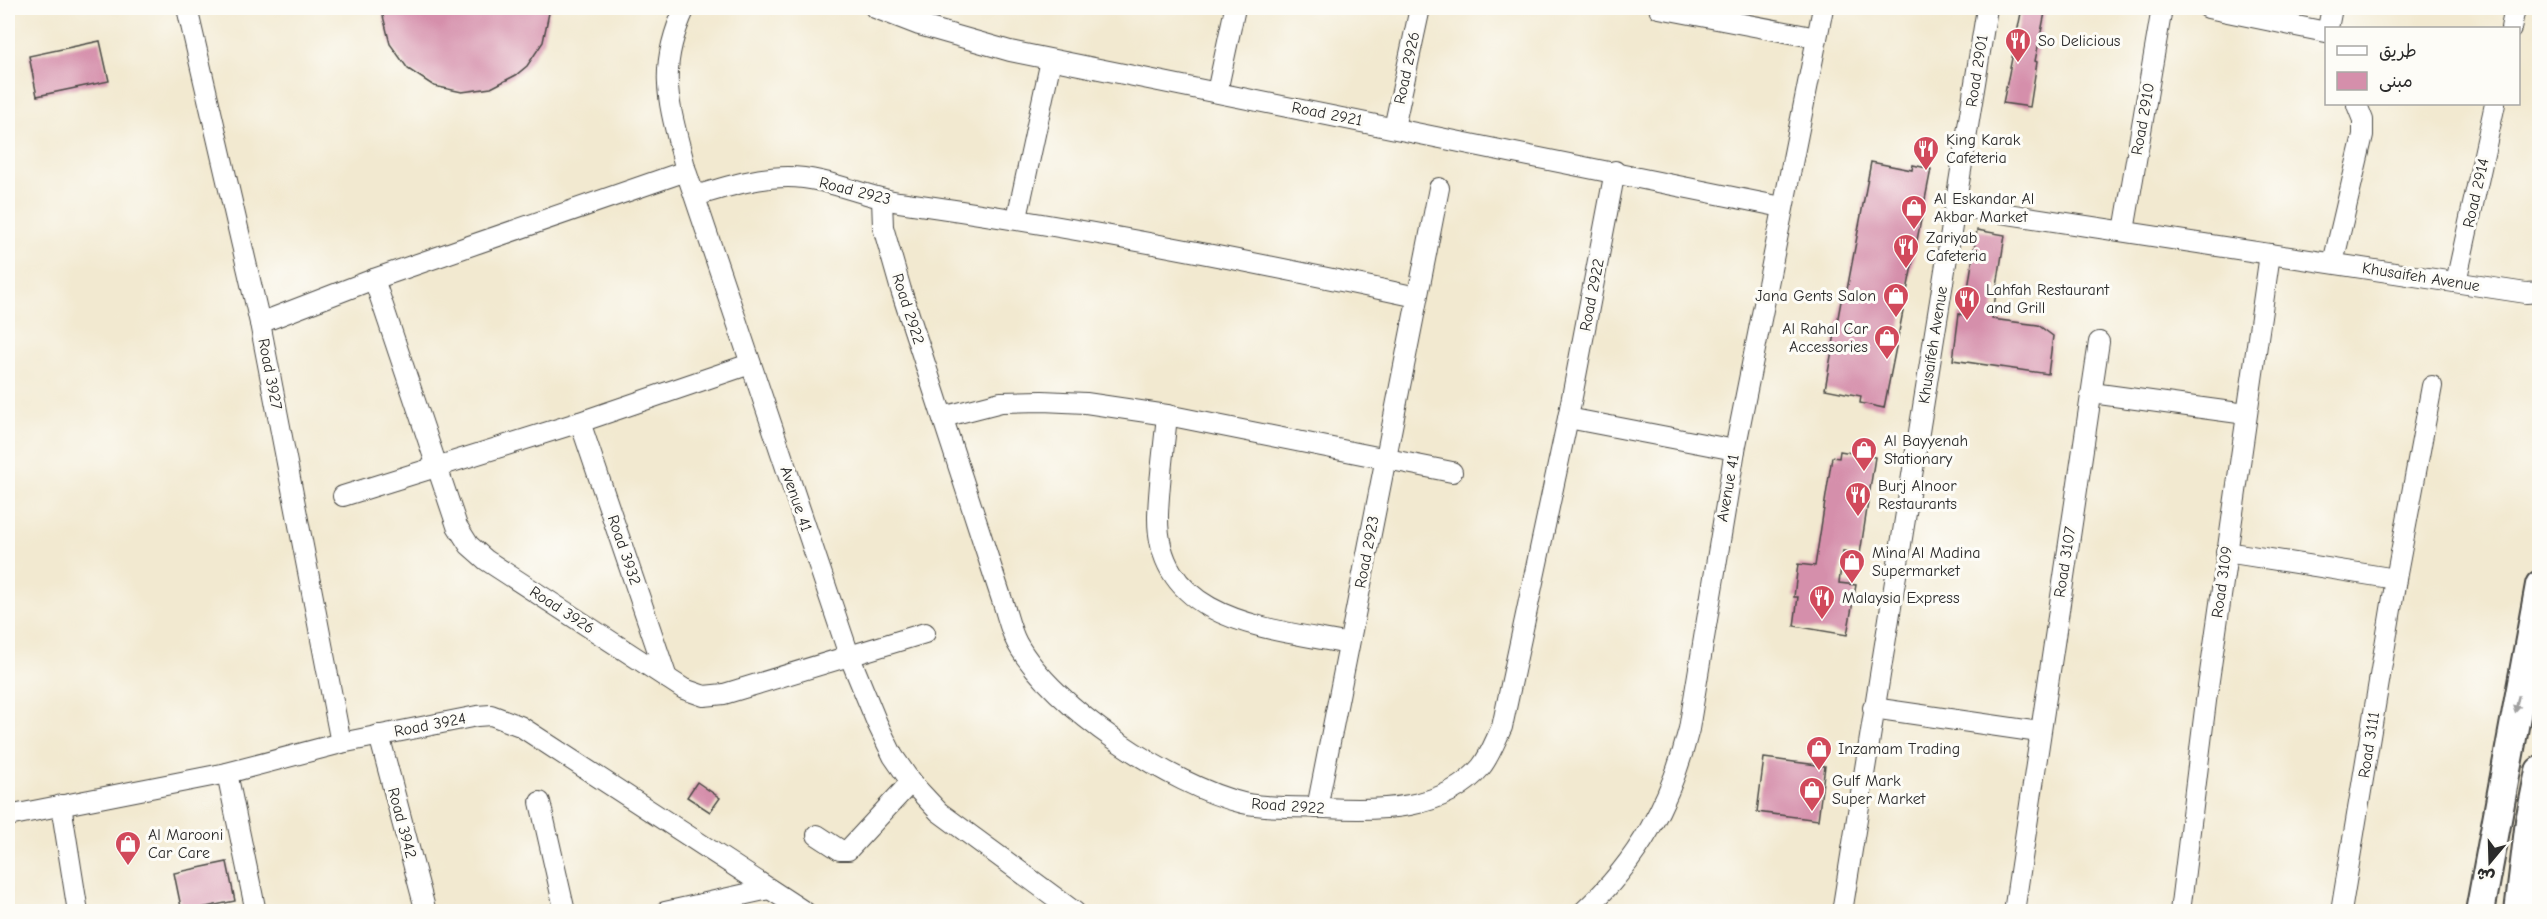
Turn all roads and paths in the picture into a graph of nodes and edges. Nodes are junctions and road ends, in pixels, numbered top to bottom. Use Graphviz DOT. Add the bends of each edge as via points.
graph roads {
  1 [pos="187,8"];
  2 [pos="685,8"];
  3 [pos="875,8"];
  4 [pos="1235,8"];
  5 [pos="1420,8"];
  6 [pos="1659,8"];
  7 [pos="1823,8"];
  8 [pos="1987,8"];
  9 [pos="2162,8"];
  10 [pos="2208,8"];
  11 [pos="2332,8"];
  12 [pos="2515,8"];
  13 [pos="2328,27"];
  14 [pos="2511,27"];
  15 [pos="2325,30"];
  16 [pos="1817,38"];
  17 [pos="1051,60"];
  18 [pos="1217,92"];
  19 [pos="2357,105"];
  20 [pos="2495,105"];
  21 [pos="1394,128"];
  22 [pos="686,171"];
  23 [pos="1615,171"];
  24 [pos="1439,189"];
  25 [pos="695,196"];
  26 [pos="882,199"];
  27 [pos="1782,207"];
  28 [pos="1955,207"];
  29 [pos="1017,218"];
  30 [pos="2124,231"];
  31 [pos="2270,254"];
  32 [pos="2333,263"];
  33 [pos="374,279"];
  34 [pos="2456,282"];
  35 [pos="2535,295"];
  36 [pos="1417,297"];
  37 [pos="260,322"];
  38 [pos="2099,342"];
  39 [pos="750,364"];
  40 [pos="2432,386"];
  41 [pos="2092,393"];
  42 [pos="2246,414"];
  43 [pos="1167,415"];
  44 [pos="943,417"];
  45 [pos="1568,418"];
  46 [pos="580,422"];
  47 [pos="1735,450"];
  48 [pos="1386,457"];
  49 [pos="435,466"];
  50 [pos="1452,472"];
  51 [pos="343,496"];
  52 [pos="2226,552"];
  53 [pos="2396,579"];
  54 [pos="2540,585"];
  55 [pos="925,633"];
  56 [pos="1349,644"];
  57 [pos="849,656"];
  58 [pos="667,678"];
  59 [pos="1873,708"];
  60 [pos="2039,732"];
  61 [pos="379,735"];
  62 [pos="341,743"];
  63 [pos="2540,771"];
  64 [pos="227,773"];
  65 [pos="911,782"];
  66 [pos="540,802"];
  67 [pos="61,805"];
  68 [pos="1317,807"];
  69 [pos="8,816"];
  70 [pos="2535,821"];
  71 [pos="818,835"];
  72 [pos="770,889"];
  73 [pos="2524,904"];
  74 [pos="1053,906"];
  75 [pos="78,912"];
  76 [pos="256,912"];
  77 [pos="426,912"];
  78 [pos="565,912"];
  79 [pos="665,912"];
  80 [pos="805,912"];
  81 [pos="1075,912"];
  82 [pos="1583,912"];
  83 [pos="1842,912"];
  84 [pos="2014,912"];
  85 [pos="2180,912"];
  86 [pos="2342,912"];
  87 [pos="2480,912"];
  1 -- 37 [label="street, Road 3927"];
  2 -- 22 [label="street, Avenue 41" via="670,46 666,90"];
  3 -- 17 [label="street, Road 2921" via="960,38"];
  4 -- 18 [label="street"];
  5 -- 21 [label="street, Road 2926"];
  6 -- 16 [label="street"];
  7 -- 16 [label="street, Avenue 41"];
  8 -- 28 [label="street, Road 2901"];
  9 -- 30 [label="street, Road 2910"];
  10 -- 15 [label="street"];
  11 -- 13 [label="street"];
  12 -- 14 [label="street"];
  16 -- 27 [label="street, Avenue 41"];
  17 -- 18 [label="street, Road 2921"];
  17 -- 29 [label="street"];
  18 -- 21 [label="street, Road 2921"];
  19 -- 32 [label="street" via="2363,135"];
  20 -- 34 [label="street, Road 2914"];
  21 -- 23 [label="street, Road 2921"];
  22 -- 25 [label="street, Avenue 41"];
  22 -- 33 [label="street"];
  23 -- 27 [label="street, Road 2921"];
  23 -- 45 [label="street, Road 2922"];
  24 -- 36 [label="street, Road 2923"];
  25 -- 26 [label="street, Road 2923" via="753,180 790,177"];
  25 -- 39 [label="street, Avenue 41"];
  26 -- 29 [label="street, Road 2923"];
  26 -- 44 [label="street, Road 2922" via="882,227"];
  27 -- 47 [label="street, Avenue 41"];
  28 -- 30 [label="street, Khusaifeh Avenue"];
  28 -- 59 [label="street, Khusaifeh Avenue"];
  29 -- 36 [label="street, Road 2923"];
  30 -- 31 [label="street, Khusaifeh Avenue"];
  31 -- 32 [label="street, Khusaifeh Avenue"];
  31 -- 42 [label="street, Road 3109"];
  32 -- 34 [label="street, Khusaifeh Avenue"];
  33 -- 37 [label="street"];
  33 -- 49 [label="street, Road 3926"];
  34 -- 35 [label="street, Khusaifeh Avenue"];
  36 -- 48 [label="street, Road 2923"];
  37 -- 62 [label="street, Road 3927"];
  38 -- 41 [label="street, Road 3107"];
  39 -- 46 [label="street"];
  39 -- 57 [label="street, Avenue 41"];
  40 -- 53 [label="street, Road 3111"];
  41 -- 42 [label="street"];
  41 -- 60 [label="street, Road 3107"];
  42 -- 52 [label="street, Road 3109"];
  43 -- 44 [label="street" via="1042,401 1001,402"];
  43 -- 48 [label="street"];
  43 -- 56 [label="street" via="1158,517 1162,550 1173,577 1201,603 1233,620"];
  44 -- 68 [label="street, Road 2922" via="1017,643 1038,672 1096,725 1163,770 1207,793 1246,804"];
  45 -- 47 [label="street"];
  45 -- 68 [label="street, Road 2922" via="1502,727 1482,765 1463,784 1437,799 1359,810"];
  46 -- 49 [label="street"];
  46 -- 58 [label="street, Road 3932"];
  47 -- 82 [label="street, Avenue 41" via="1680,765 1650,832 1624,870"];
  48 -- 50 [label="street"];
  48 -- 56 [label="street, Road 2923"];
  49 -- 51 [label="street"];
  49 -- 58 [label="street, Road 3926" via="457,526 477,553"];
  52 -- 53 [label="street"];
  52 -- 85 [label="street, Road 3109"];
  53 -- 86 [label="street, Road 3111"];
  54 -- 87 [label="main road, one-way"];
  55 -- 57 [label="street, Road 3926"];
  56 -- 68 [label="street, Road 2923"];
  57 -- 58 [label="street, Road 3926" via="714,696 693,694"];
  57 -- 65 [label="street, Avenue 41" via="893,756"];
  59 -- 60 [label="street"];
  59 -- 83 [label="street, Khusaifeh Avenue"];
  60 -- 84 [label="street, Road 3107"];
  61 -- 62 [label="street, Road 3924"];
  61 -- 72 [label="street, Road 3924" via="477,716 505,719"];
  61 -- 77 [label="street, Road 3942"];
  62 -- 64 [label="street, Road 3924"];
  63 -- 70 [label="main road"];
  64 -- 67 [label="street, Road 3924"];
  64 -- 76 [label="street"];
  65 -- 71 [label="street" via="848,850 840,850"];
  65 -- 74 [label="street, Avenue 41" via="939,812"];
  66 -- 78 [label="street"];
  67 -- 69 [label="street, Road 3924"];
  67 -- 75 [label="street"];
  70 -- 73 [label="main road"];
  72 -- 79 [label="street"];
  72 -- 80 [label="street, Road 3924"];
  74 -- 81 [label="street, Avenue 41"];
}
